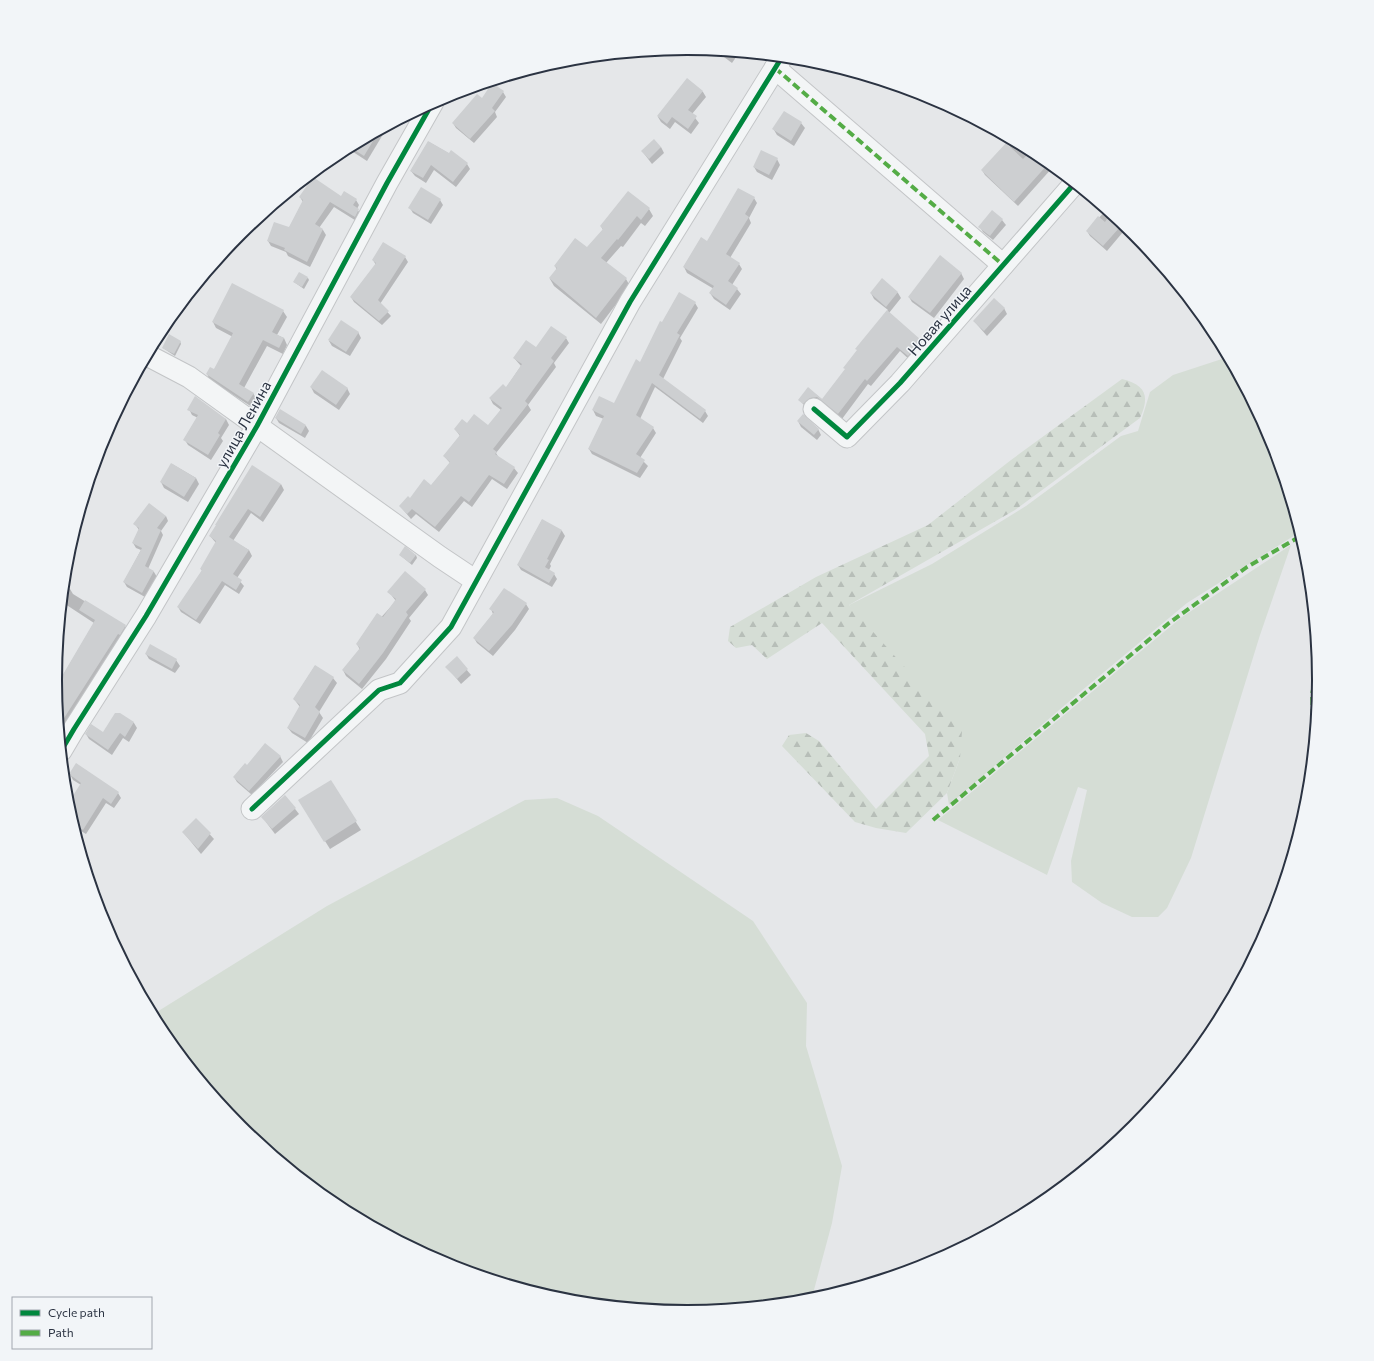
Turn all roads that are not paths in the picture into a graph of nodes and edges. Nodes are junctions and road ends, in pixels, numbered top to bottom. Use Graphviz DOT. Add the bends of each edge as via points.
graph roads {
  1 [pos="778,63"];
  2 [pos="427,112"];
  3 [pos="1071,187"];
  4 [pos="1003,265"];
  5 [pos="152,357"];
  6 [pos="814,409"];
  7 [pos="257,426"];
  8 [pos="476,581"];
  9 [pos="65,744"];
  10 [pos="252,809"];
  1 -- 4 [label="street"];
  1 -- 8 [label="street" via="630,302"];
  2 -- 7 [label="street, улица Ленина"];
  3 -- 4 [label="street, Новая улица"];
  4 -- 6 [label="street, Новая улица" via="900,383 847,437"];
  5 -- 7 [label="street" via="189,377"];
  7 -- 8 [label="street"];
  7 -- 9 [label="street, улица Ленина" via="146,616"];
  8 -- 10 [label="street" via="451,626 400,683 379,690"];
}
